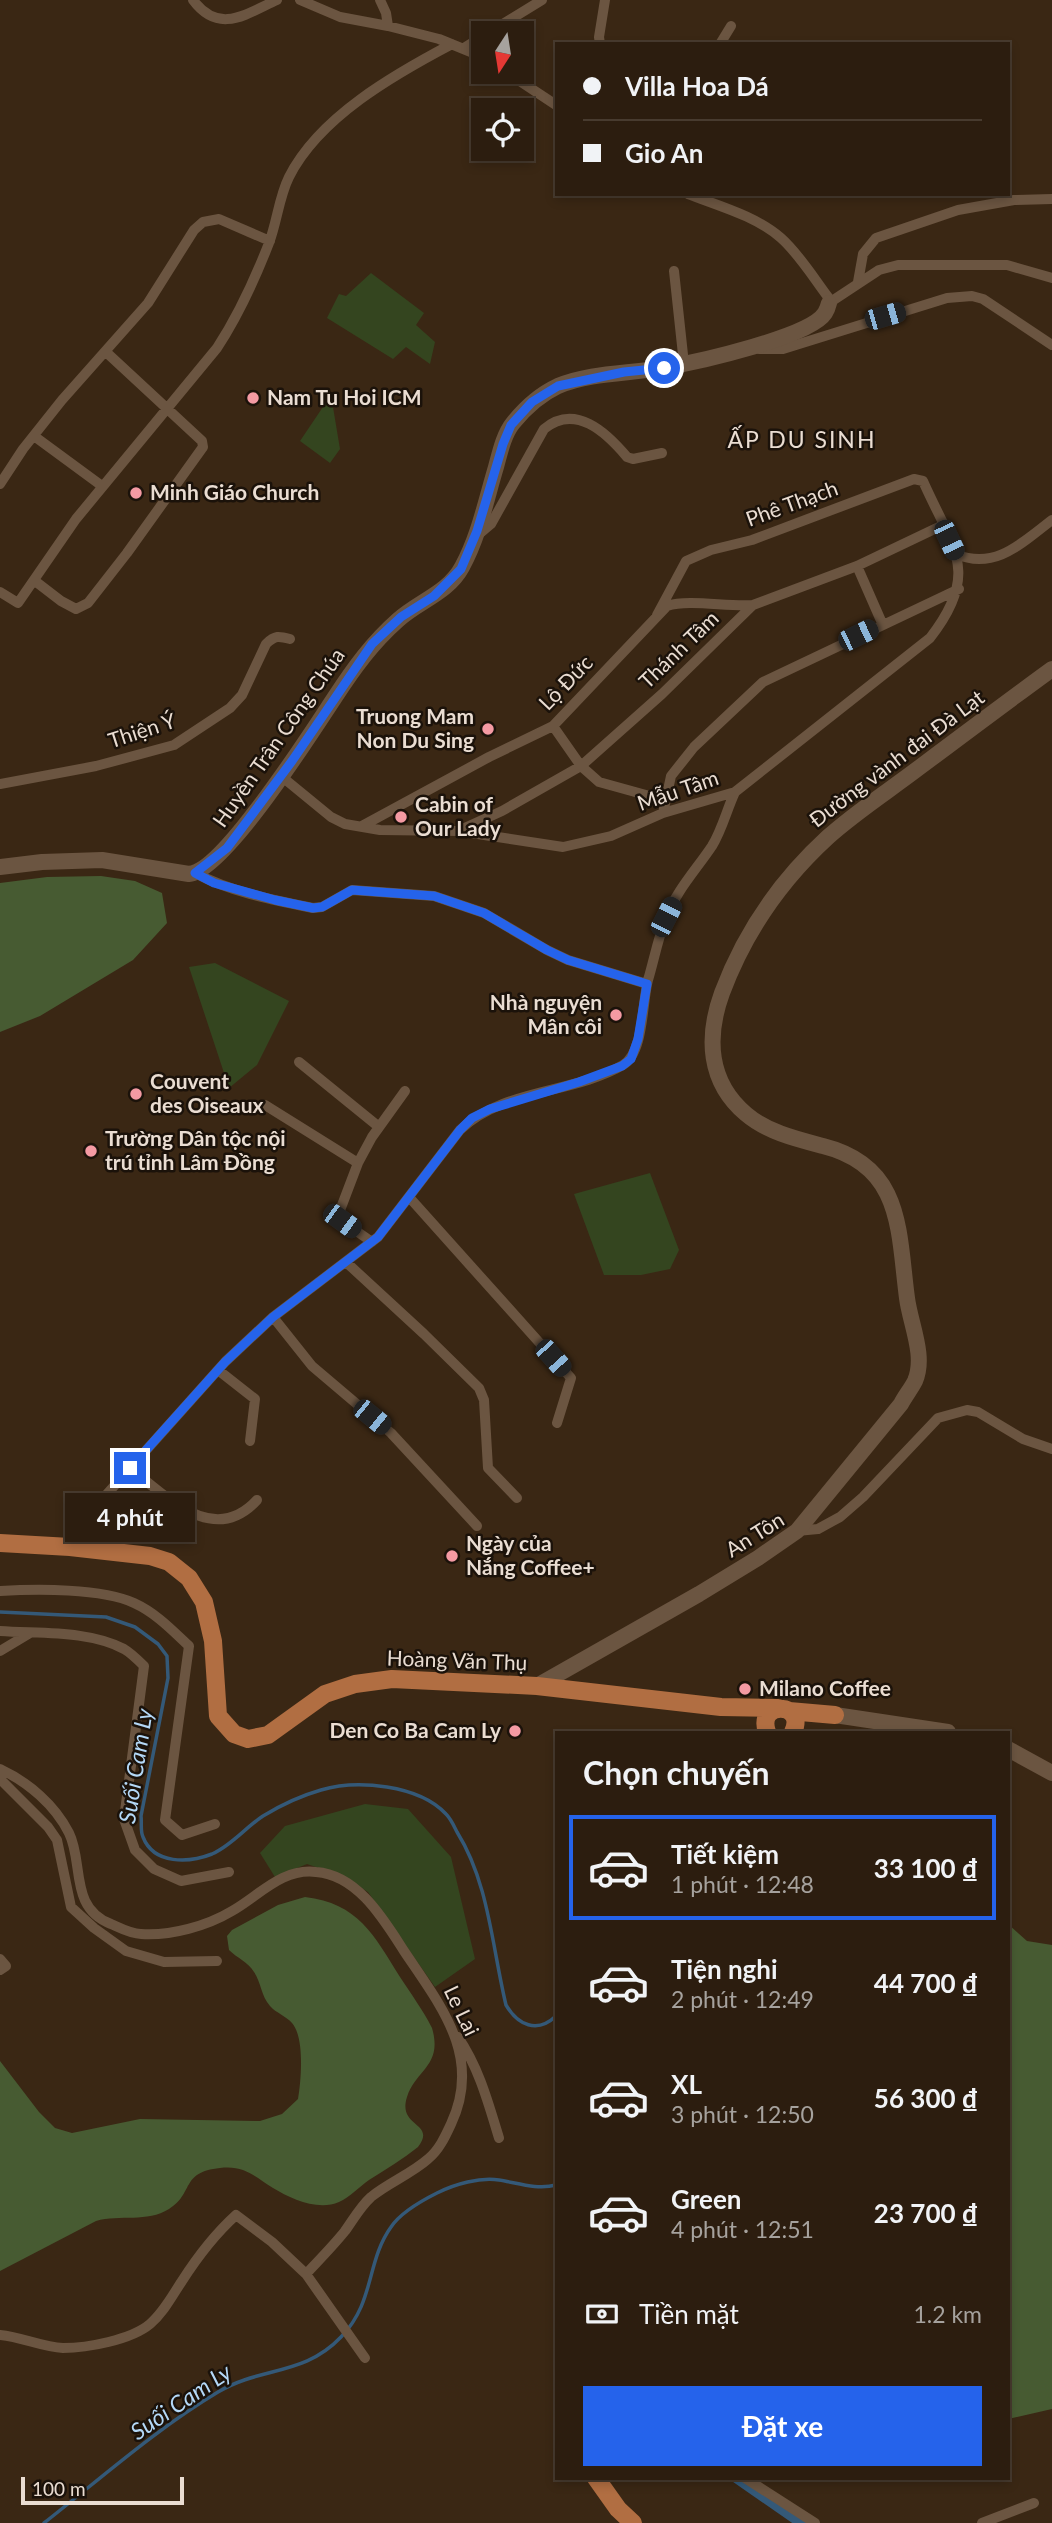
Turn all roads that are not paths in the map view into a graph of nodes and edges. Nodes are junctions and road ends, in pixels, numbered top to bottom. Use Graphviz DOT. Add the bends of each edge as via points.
graph roads {
  1 [pos="193,0"];
  2 [pos="277,0"];
  3 [pos="300,0"];
  4 [pos="380,0"];
  5 [pos="541,0"];
  6 [pos="605,0"];
  7 [pos="317,3"];
  8 [pos="507,21"];
  9 [pos="388,26"];
  10 [pos="731,26"];
  11 [pos="600,42"];
  12 [pos="721,42"];
  13 [pos="452,44"];
  14 [pos="471,44"];
  15 [pos="464,48"];
  16 [pos="471,51"];
  17 [pos="525,84"];
  18 [pos="555,103"];
  19 [pos="714,199"];
  20 [pos="1052,199"];
  21 [pos="270,241"];
  22 [pos="674,271"];
  23 [pos="1052,278"];
  24 [pos="858,282"];
  25 [pos="829,303"];
  26 [pos="1052,345"];
  27 [pos="746,349"];
  28 [pos="106,352"];
  29 [pos="684,364"];
  30 [pos="167,407"];
  31 [pos="34,436"];
  32 [pos="662,453"];
  33 [pos="0,484"];
  34 [pos="102,486"];
  35 [pos="1052,520"];
  36 [pos="943,525"];
  37 [pos="473,539"];
  38 [pos="956,554"];
  39 [pos="857,566"];
  40 [pos="35,581"];
  41 [pos="959,589"];
  42 [pos="0,592"];
  43 [pos="753,605"];
  44 [pos="657,615"];
  45 [pos="882,623"];
  46 [pos="290,639"];
  47 [pos="1052,668"];
  48 [pos="552,726"];
  49 [pos="581,766"];
  50 [pos="281,776"];
  51 [pos="0,784"];
  52 [pos="735,792"];
  53 [pos="664,800"];
  54 [pos="663,813"];
  55 [pos="362,826"];
  56 [pos="458,831"];
  57 [pos="0,867"];
  58 [pos="195,873"];
  59 [pos="647,984"];
  60 [pos="299,1062"];
  61 [pos="405,1091"];
  62 [pos="265,1105"];
  63 [pos="379,1127"];
  64 [pos="358,1163"];
  65 [pos="409,1196"];
  66 [pos="372,1242"];
  67 [pos="346,1263"];
  68 [pos="273,1317"];
  69 [pos="218,1370"];
  70 [pos="557,1423"];
  71 [pos="250,1441"];
  72 [pos="1052,1449"];
  73 [pos="130,1468"];
  74 [pos="517,1498"];
  75 [pos="257,1500"];
  76 [pos="477,1526"];
  77 [pos="797,1531"];
  78 [pos="0,1543"];
  79 [pos="70,1546"];
  80 [pos="0,1591"];
  81 [pos="0,1631"];
  82 [pos="30,1633"];
  83 [pos="213,1641"];
  84 [pos="189,1646"];
  85 [pos="0,1651"];
  86 [pos="537,1686"];
  87 [pos="721,1707"];
  88 [pos="784,1709"];
  89 [pos="835,1715"];
  90 [pos="767,1731"];
  91 [pos="794,1731"];
  92 [pos="941,1731"];
  93 [pos="1010,1750"];
  94 [pos="0,1769"];
  95 [pos="1052,1773"];
  96 [pos="0,1779"];
  97 [pos="215,1824"];
  98 [pos="229,1872"];
  99 [pos="0,1959"];
  100 [pos="217,1961"];
  101 [pos="0,1970"];
  102 [pos="453,2029"];
  103 [pos="499,2137"];
  104 [pos="306,2274"];
  105 [pos="0,2335"];
  106 [pos="366,2358"];
  107 [pos="597,2480"];
  108 [pos="748,2480"];
  109 [pos="1034,2503"];
  110 [pos="633,2523"];
  111 [pos="814,2523"];
  112 [pos="982,2523"];
  1 -- 2 [label="street" via="207,14 235,20"];
  3 -- 7 [label="street"];
  4 -- 9 [label="street"];
  5 -- 8 [label="street"];
  6 -- 11 [label="street"];
  7 -- 9 [label="street" via="340,17"];
  9 -- 13 [label="street"];
  10 -- 12 [label="street"];
  13 -- 15 [label="street"];
  13 -- 21 [label="street" via="376,88 335,119 289,177"];
  14 -- 15 [label="street"];
  15 -- 16 [label="street"];
  17 -- 18 [label="street"];
  19 -- 25 [label="street" via="780,237"];
  20 -- 24 [label="street" via="958,210 876,239 863,254"];
  21 -- 28 [label="street" via="219,219 203,222 148,303"];
  21 -- 30 [label="street" via="226,334"];
  22 -- 29 [label="street"];
  23 -- 24 [label="street, Huyền Trân Công Chúa" via="1007,265 898,265"];
  24 -- 25 [label="street, Huyền Trân Công Chúa"];
  25 -- 27 [label="main road, Huyền Trân Công Chúa" via="813,324"];
  26 -- 27 [label="street" via="972,296 947,298 783,349"];
  27 -- 29 [label="main road, Huyền Trân Công Chúa"];
  28 -- 30 [label="street"];
  28 -- 31 [label="street"];
  29 -- 37 [label="main road, Huyền Trân Công Chúa" via="583,379 558,386 532,402 511,425"];
  30 -- 34 [label="street"];
  30 -- 40 [label="street" via="203,447 127,553 88,603 76,609"];
  31 -- 33 [label="street"];
  31 -- 34 [label="street"];
  32 -- 37 [label="street" via="628,457 581,419 555,420 544,429 491,524"];
  34 -- 40 [label="street"];
  35 -- 38 [label="street" via="1002,556 974,560"];
  36 -- 38 [label="street"];
  36 -- 39 [label="street, Thánh Tâm"];
  36 -- 44 [label="street, Phê Thạch" via="923,481 914,479 686,561"];
  37 -- 50 [label="main road, Huyền Trân Công Chúa" via="450,583 372,644"];
  38 -- 41 [label="street"];
  39 -- 43 [label="street, Thánh Tâm"];
  39 -- 45 [label="street"];
  40 -- 42 [label="street" via="18,603"];
  41 -- 45 [label="street"];
  41 -- 52 [label="street, Mẫu Tâm" via="930,638"];
  43 -- 44 [label="street, Lộ Đức" via="677,602"];
  43 -- 49 [label="street, Thánh Tâm"];
  44 -- 48 [label="street, Lộ Đức"];
  45 -- 53 [label="street" via="763,682 694,747 671,776"];
  46 -- 51 [label="street, Thiện Ý" via="272,638 242,695 174,745"];
  47 -- 77 [label="main road, Đường vành đai Đà Lạt" via="845,822 812,853 756,924 718,1004 712,1030 713,1057 719,1080 732,1100 757,1122 862,1161 880,1179 892,1201 919,1360 915,1381 901,1404"];
  48 -- 49 [label="street"];
  48 -- 55 [label="street, Lộ Đức"];
  49 -- 53 [label="street" via="599,782"];
  49 -- 56 [label="street, Thánh Tâm"];
  50 -- 55 [label="street, Mẫu Tâm" via="331,817"];
  50 -- 58 [label="main road, Huyền Trân Công Chúa" via="227,848"];
  52 -- 54 [label="street, Mẫu Tâm"];
  52 -- 59 [label="street" via="713,845 666,917"];
  53 -- 54 [label="street"];
  54 -- 56 [label="street, Mẫu Tâm" via="611,836 563,846"];
  55 -- 56 [label="street, Mẫu Tâm" via="380,831"];
  57 -- 58 [label="main road" via="102,860"];
  58 -- 59 [label="street" via="214,883 313,908 352,890 434,896 484,913 568,960"];
  59 -- 65 [label="street" via="631,1059 472,1118"];
  60 -- 63 [label="street"];
  61 -- 63 [label="street"];
  62 -- 64 [label="street"];
  63 -- 64 [label="street"];
  64 -- 66 [label="street" via="339,1213 342,1221"];
  65 -- 66 [label="street"];
  65 -- 70 [label="street" via="571,1378"];
  66 -- 67 [label="street"];
  67 -- 68 [label="street"];
  67 -- 74 [label="street" via="479,1388 484,1400 488,1468"];
  68 -- 69 [label="street"];
  68 -- 76 [label="street" via="312,1366 391,1433"];
  69 -- 71 [label="street" via="255,1399"];
  69 -- 73 [label="street"];
  72 -- 77 [label="street, An Tôn" via="1023,1439 978,1412 967,1410 938,1418 840,1517 818,1529"];
  73 -- 75 [label="street" via="200,1517 233,1517 245,1513"];
  73 -- 79 [label="street" via="80,1523"];
  77 -- 86 [label="main road, An Tôn" via="711,1587"];
  78 -- 79 [label="main road, Hoàng Văn Thụ"];
  79 -- 83 [label="main road, Hoàng Văn Thụ" via="169,1562 189,1578 204,1602"];
  80 -- 84 [label="street" via="33,1589 132,1602 159,1618"];
  81 -- 82 [label="street"];
  82 -- 85 [label="street"];
  82 -- 98 [label="street" via="111,1643 144,1666 124,1819 135,1850 154,1869 181,1881"];
  83 -- 84 [label="street"];
  83 -- 86 [label="main road, Hoàng Văn Thụ" via="218,1716 234,1734 248,1739 268,1735 325,1694 355,1684 392,1679"];
  84 -- 97 [label="street" via="165,1820 182,1835"];
  86 -- 87 [label="main road, Hoàng Văn Thụ"];
  87 -- 88 [label="main road, Hoàng Văn Thụ"];
  87 -- 90 [label="main road, Hoàng Văn Thụ" via="746,1716"];
  88 -- 89 [label="main road, Hoàng Văn Thụ"];
  88 -- 90 [label="main road" via="769,1713"];
  88 -- 91 [label="main road" via="796,1719"];
  89 -- 91 [label="main road" via="810,1720"];
  89 -- 92 [label="main road"];
  93 -- 95 [label="main road"];
  94 -- 102 [label="street, Le Lai" via="34,1790 55,1811 70,1835 87,1905 106,1923 139,1935 186,1930 230,1912 294,1872 319,1872 365,1897"];
  96 -- 100 [label="street" via="57,1840 71,1907 94,1928 126,1951 164,1962"];
  99 -- 101 [label="street" via="6,1966"];
  102 -- 103 [label="street" via="471,2055"];
  102 -- 104 [label="street, Le Lai" via="463,2064 463,2086 443,2142 429,2158 370,2198"];
  104 -- 105 [label="street" via="236,2215 211,2239 149,2326 123,2338 63,2348"];
  104 -- 106 [label="street"];
  107 -- 110 [label="main road"];
  108 -- 111 [label="street"];
  109 -- 112 [label="street"];
}
